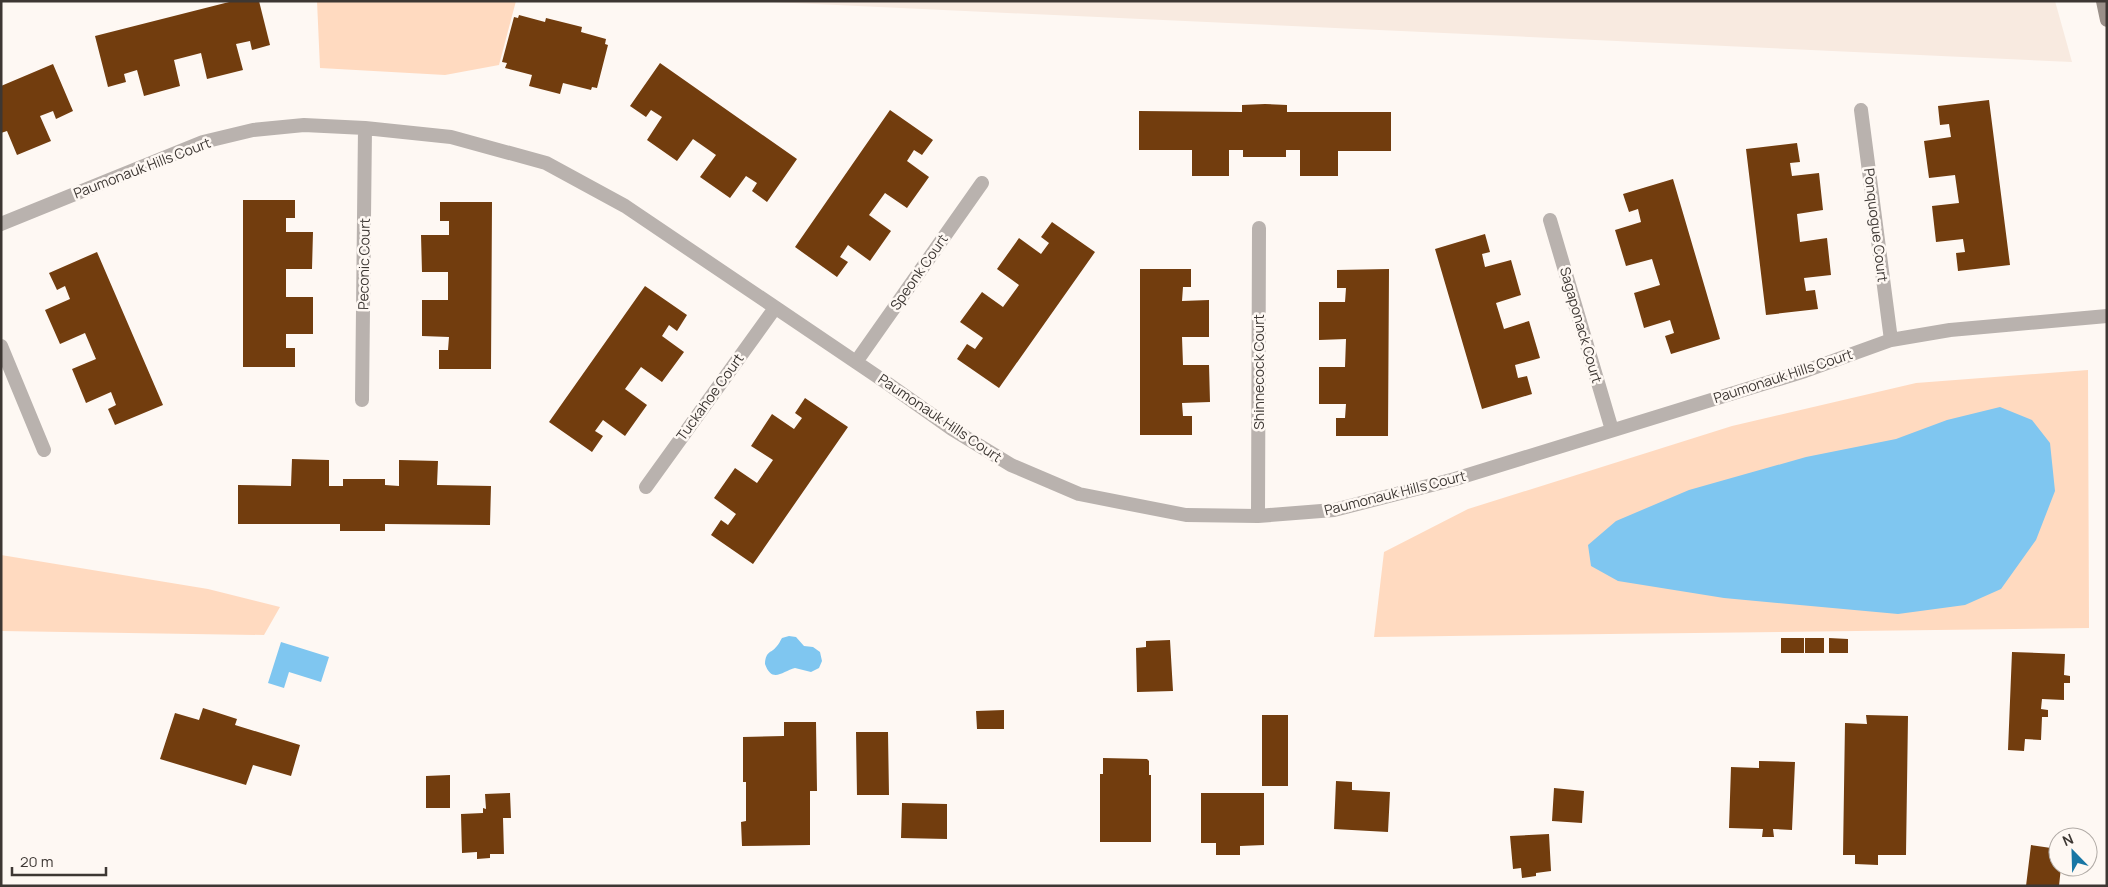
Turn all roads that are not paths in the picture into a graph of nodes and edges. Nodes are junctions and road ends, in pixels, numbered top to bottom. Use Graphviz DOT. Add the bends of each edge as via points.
graph roads {
  1 [pos="2102,1"];
  2 [pos="2107,20"];
  3 [pos="1861,110"];
  4 [pos="365,128"];
  5 [pos="982,183"];
  6 [pos="1550,220"];
  7 [pos="1,224"];
  8 [pos="1259,228"];
  9 [pos="775,308"];
  10 [pos="2107,316"];
  11 [pos="1891,340"];
  12 [pos="1,346"];
  13 [pos="856,362"];
  14 [pos="362,400"];
  15 [pos="1612,430"];
  16 [pos="44,450"];
  17 [pos="646,487"];
  18 [pos="1258,516"];
  1 -- 2 [label="main road"];
  3 -- 11 [label="street, Ponquogue Court"];
  4 -- 7 [label="street, Paumonauk Hills Court" via="304,125 253,130 202,142"];
  4 -- 9 [label="street, Paumonauk Hills Court" via="450,137 546,163 626,206"];
  4 -- 14 [label="street, Peconic Court"];
  5 -- 13 [label="street, Speonk Court"];
  6 -- 15 [label="street, Sagaponack Court"];
  8 -- 18 [label="street, Shinnecock Court"];
  9 -- 13 [label="street, Paumonauk Hills Court"];
  9 -- 17 [label="street, Tuckahoe Court"];
  10 -- 11 [label="street, Paumonauk Hills Court" via="1950,330"];
  11 -- 15 [label="street, Paumonauk Hills Court" via="1805,371"];
  12 -- 16 [label="street"];
  13 -- 18 [label="street, Paumonauk Hills Court" via="952,429 1011,465 1079,494 1186,515"];
  15 -- 18 [label="street, Paumonauk Hills Court" via="1455,480 1334,510"];
}
